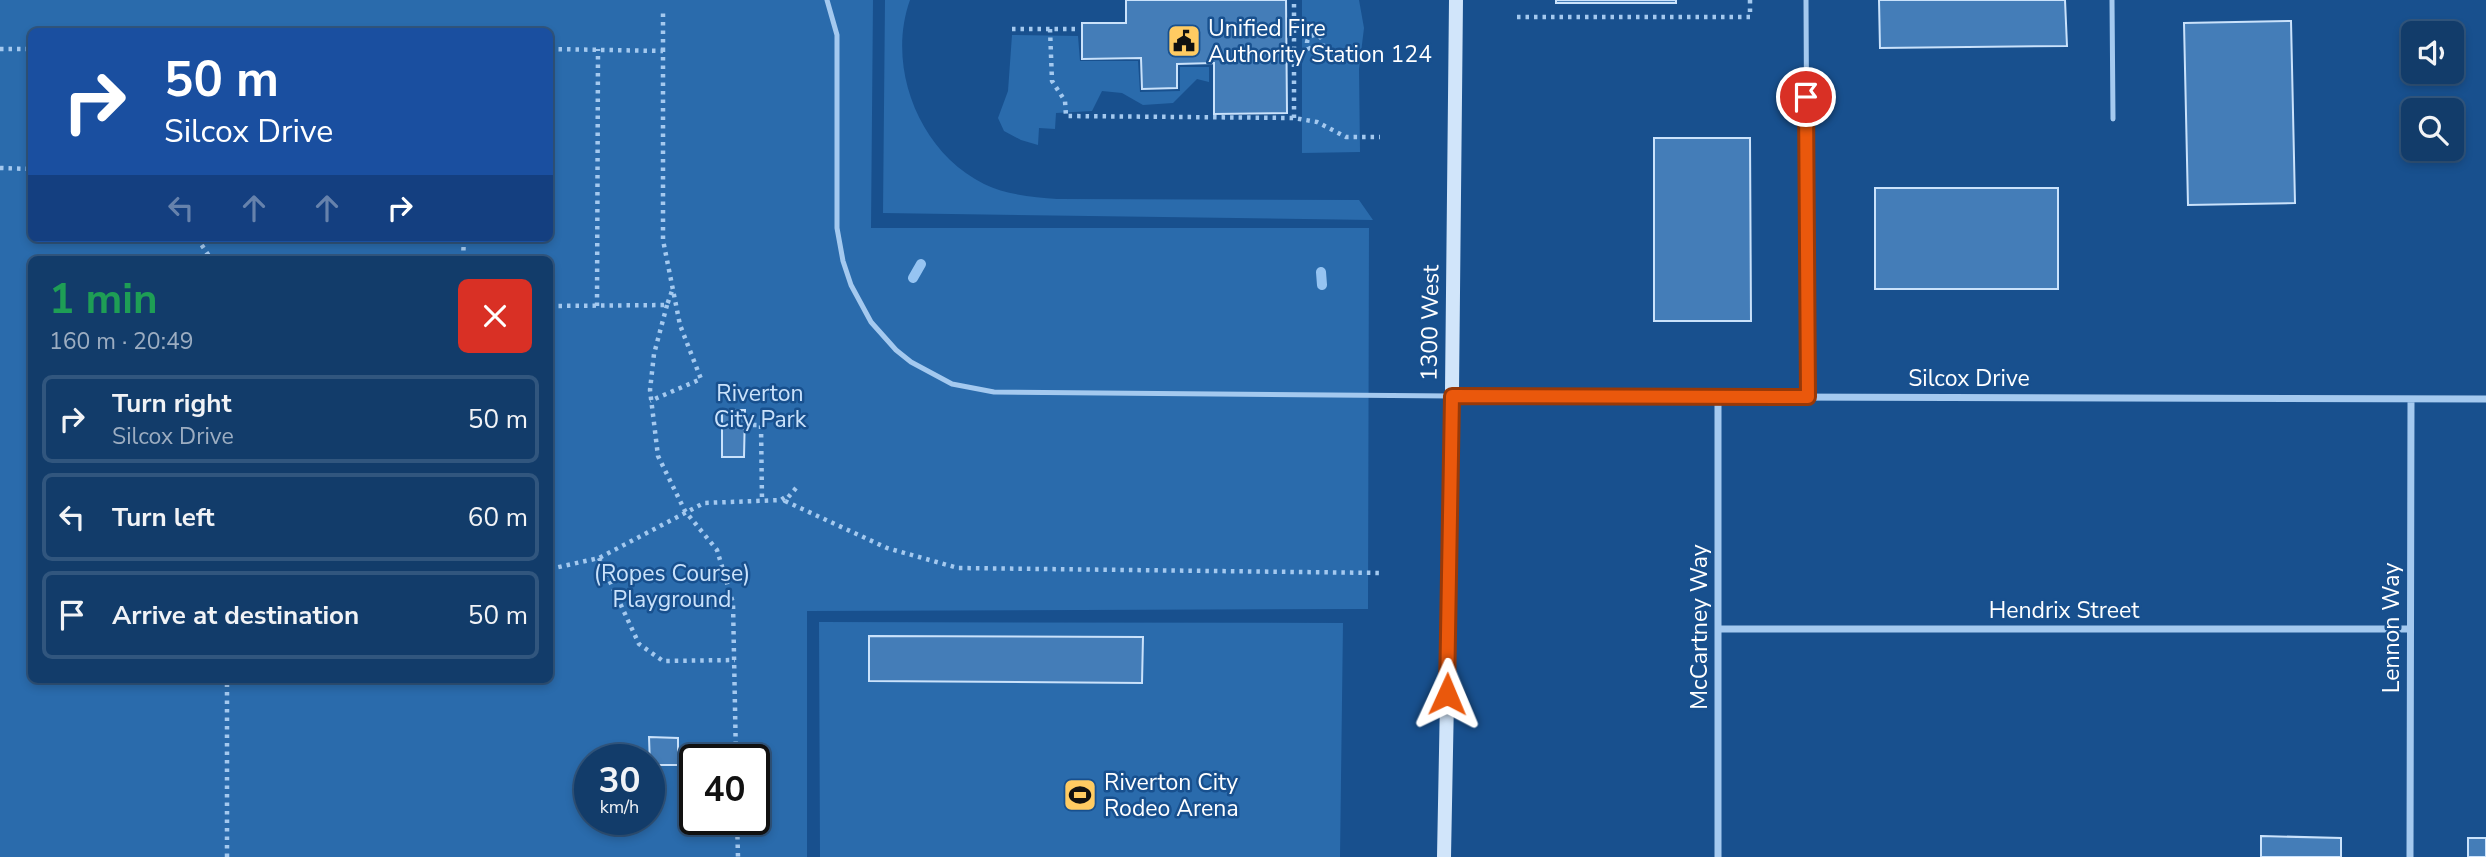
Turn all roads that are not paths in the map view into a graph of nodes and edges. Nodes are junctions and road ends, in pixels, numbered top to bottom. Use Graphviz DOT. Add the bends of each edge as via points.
graph roads {
  1 [pos="827,0"];
  2 [pos="1456,0"];
  3 [pos="1806,0"];
  4 [pos="2112,0"];
  5 [pos="2113,119"];
  6 [pos="1452,396"];
  7 [pos="1718,397"];
  8 [pos="1808,397"];
  9 [pos="2411,399"];
  10 [pos="2486,399"];
  11 [pos="1718,629"];
  12 [pos="2410,629"];
  13 [pos="1444,857"];
  14 [pos="1718,857"];
  15 [pos="2410,857"];
  1 -- 6 [label="lane" via="837,35 837,228 843,261 855,295 872,322 911,362 952,384 994,392"];
  2 -- 6 [label="street, 1300 West"];
  3 -- 8 [label="lane"];
  4 -- 5 [label="lane"];
  6 -- 7 [label="street, Silcox Drive"];
  6 -- 13 [label="street, 1300 West"];
  7 -- 8 [label="street, Silcox Drive"];
  7 -- 11 [label="street, McCartney Way"];
  8 -- 9 [label="street, Silcox Drive"];
  9 -- 10 [label="street, Silcox Drive"];
  9 -- 12 [label="street, Lennon Way"];
  11 -- 12 [label="street, Hendrix Street"];
  11 -- 14 [label="street, McCartney Way"];
  12 -- 15 [label="street, Lennon Way"];
}
